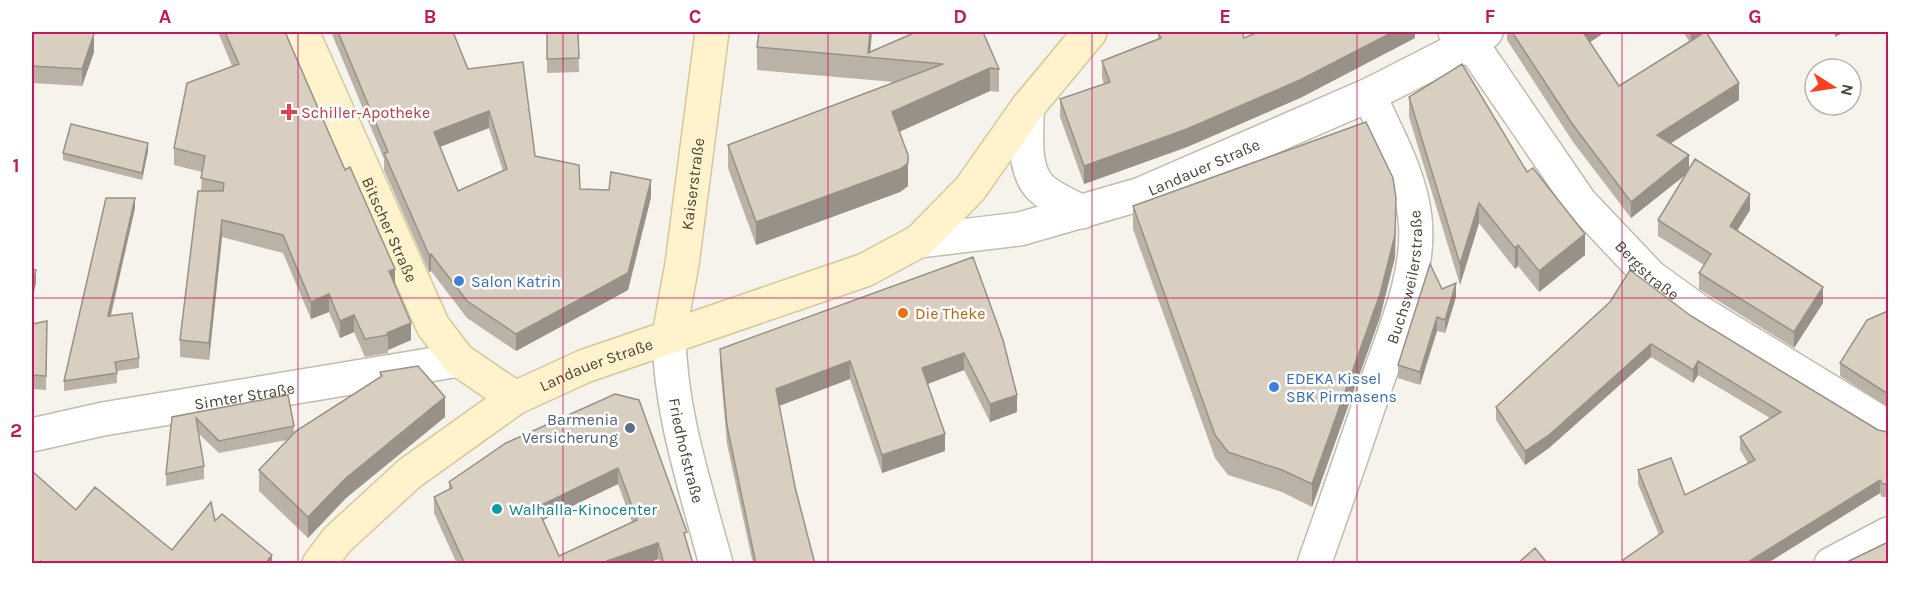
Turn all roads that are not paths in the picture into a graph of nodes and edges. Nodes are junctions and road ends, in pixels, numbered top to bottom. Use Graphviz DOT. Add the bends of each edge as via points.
graph roads {
  1 [pos="302,32"];
  2 [pos="712,32"];
  3 [pos="1090,32"];
  4 [pos="1471,35"];
  5 [pos="1369,95"];
  6 [pos="1027,108"];
  7 [pos="1082,212"];
  8 [pos="920,241"];
  9 [pos="669,335"];
  10 [pos="459,360"];
  11 [pos="515,398"];
  12 [pos="1888,427"];
  13 [pos="32,435"];
  14 [pos="1888,534"];
  15 [pos="319,564"];
  16 [pos="716,564"];
  17 [pos="1314,564"];
  18 [pos="1831,564"];
  1 -- 10 [label="main road, Bitscher Straße" via="433,326"];
  2 -- 9 [label="main road, Kaiserstraße" via="686,241"];
  3 -- 6 [label="main road, Landauer Straße"];
  4 -- 5 [label="street, Landauer Straße"];
  4 -- 12 [label="street, Bergstraße" via="1580,202 1651,277 1701,313"];
  5 -- 7 [label="street, Landauer Straße" via="1142,194"];
  5 -- 17 [label="street, Buchsweilerstraße" via="1406,181 1416,220 1415,244 1400,312"];
  6 -- 7 [label="street" via="1031,176 1045,192"];
  6 -- 8 [label="main road, Landauer Straße" via="969,189"];
  7 -- 8 [label="street, Landauer Straße" via="1020,229"];
  8 -- 9 [label="main road, Landauer Straße" via="865,270"];
  9 -- 11 [label="main road, Landauer Straße" via="585,366"];
  9 -- 16 [label="street, Friedhofstraße" via="669,370 676,415"];
  10 -- 11 [label="main road, Bitscher Straße"];
  10 -- 13 [label="street, Simter Straße" via="103,419"];
  11 -- 15 [label="main road, Landauer Straße" via="410,473 337,540"];
  14 -- 18 [label="street"];
}
